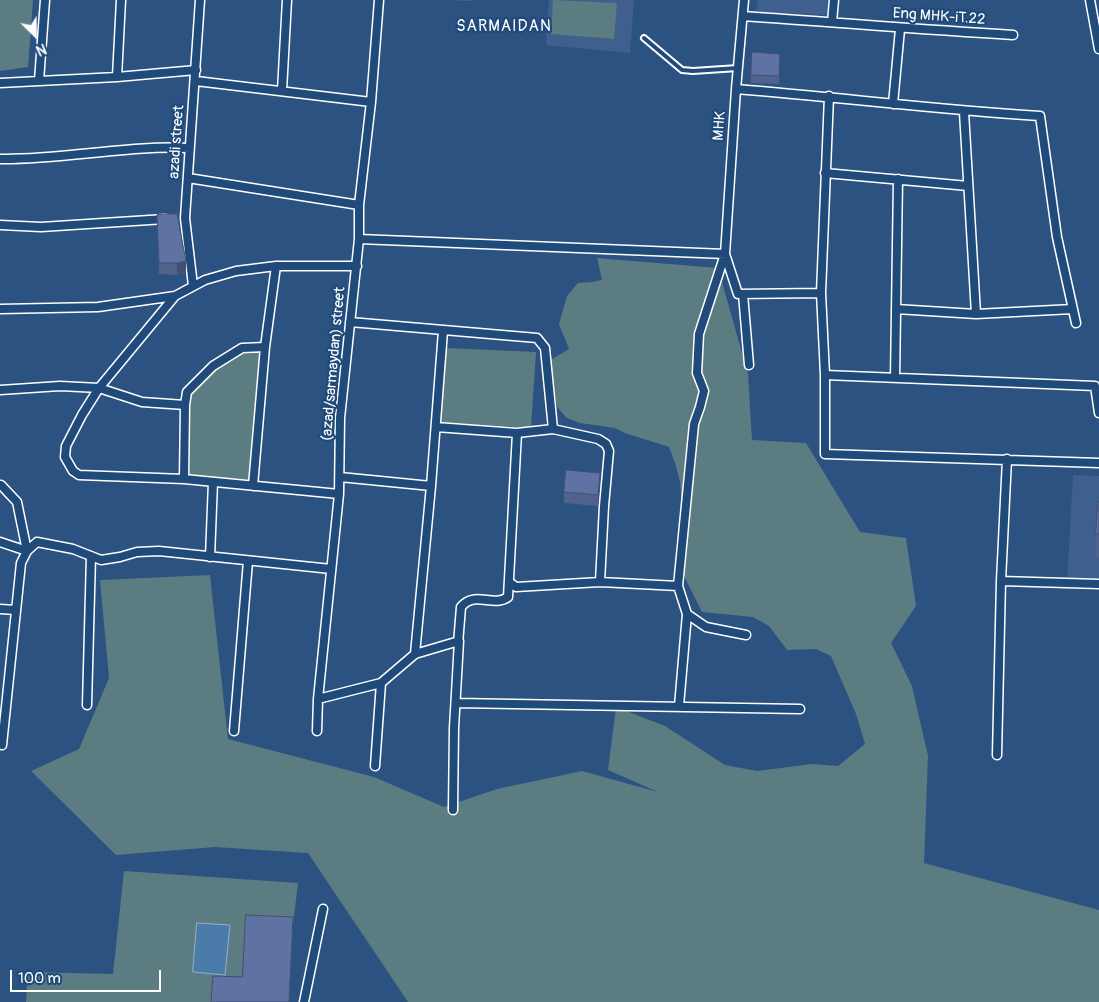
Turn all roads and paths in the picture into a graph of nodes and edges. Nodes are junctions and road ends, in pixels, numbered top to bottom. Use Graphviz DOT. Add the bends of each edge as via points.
graph roads {
  1 [pos="45,0"];
  2 [pos="121,0"];
  3 [pos="200,0"];
  4 [pos="287,0"];
  5 [pos="379,0"];
  6 [pos="744,0"];
  7 [pos="834,0"];
  8 [pos="1090,0"];
  9 [pos="743,16"];
  10 [pos="832,22"];
  11 [pos="900,29"];
  12 [pos="1013,35"];
  13 [pos="644,38"];
  14 [pos="1099,49"];
  15 [pos="738,68"];
  16 [pos="196,70"];
  17 [pos="117,77"];
  18 [pos="196,80"];
  19 [pos="39,81"];
  20 [pos="0,83"];
  21 [pos="736,88"];
  22 [pos="282,91"];
  23 [pos="829,96"];
  24 [pos="371,102"];
  25 [pos="893,104"];
  26 [pos="964,112"];
  27 [pos="189,148"];
  28 [pos="0,159"];
  29 [pos="825,173"];
  30 [pos="188,178"];
  31 [pos="898,179"];
  32 [pos="968,186"];
  33 [pos="359,206"];
  34 [pos="184,218"];
  35 [pos="0,225"];
  36 [pos="359,239"];
  37 [pos="725,254"];
  38 [pos="276,266"];
  39 [pos="357,266"];
  40 [pos="193,286"];
  41 [pos="821,293"];
  42 [pos="743,294"];
  43 [pos="175,296"];
  44 [pos="0,308"];
  45 [pos="896,309"];
  46 [pos="1072,309"];
  47 [pos="976,314"];
  48 [pos="350,322"];
  49 [pos="1076,323"];
  50 [pos="443,331"];
  51 [pos="265,347"];
  52 [pos="749,366"];
  53 [pos="825,374"];
  54 [pos="895,378"];
  55 [pos="99,388"];
  56 [pos="0,390"];
  57 [pos="185,405"];
  58 [pos="1099,413"];
  59 [pos="436,427"];
  60 [pos="553,429"];
  61 [pos="517,433"];
  62 [pos="1007,459"];
  63 [pos="1099,463"];
  64 [pos="340,478"];
  65 [pos="184,480"];
  66 [pos="212,482"];
  67 [pos="1,485"];
  68 [pos="252,486"];
  69 [pos="431,486"];
  70 [pos="339,494"];
  71 [pos="0,542"];
  72 [pos="27,551"];
  73 [pos="91,556"];
  74 [pos="210,557"];
  75 [pos="248,561"];
  76 [pos="331,569"];
  77 [pos="1001,581"];
  78 [pos="509,582"];
  79 [pos="600,582"];
  80 [pos="1099,584"];
  81 [pos="678,586"];
  82 [pos="0,609"];
  83 [pos="16,610"];
  84 [pos="687,614"];
  85 [pos="746,635"];
  86 [pos="458,644"];
  87 [pos="415,654"];
  88 [pos="381,683"];
  89 [pos="4,686"];
  90 [pos="318,699"];
  91 [pos="456,702"];
  92 [pos="87,705"];
  93 [pos="679,706"];
  94 [pos="800,708"];
  95 [pos="234,731"];
  96 [pos="317,732"];
  97 [pos="2,745"];
  98 [pos="997,755"];
  99 [pos="375,766"];
  100 [pos="453,810"];
  101 [pos="323,909"];
  102 [pos="304,1002"];
  1 -- 19 [label="street"];
  2 -- 17 [label="street"];
  3 -- 16 [label="street, azadi street"];
  4 -- 22 [label="street"];
  5 -- 24 [label="street, (azad/sarmaydan) street"];
  6 -- 9 [label="street, MHK"];
  7 -- 10 [label="street"];
  8 -- 14 [label="street"];
  9 -- 10 [label="street, Eng MHK-iT.22"];
  9 -- 15 [label="street, MHK"];
  10 -- 11 [label="street, Eng MHK-iT.22"];
  11 -- 12 [label="street, Eng MHK-iT.22"];
  11 -- 25 [label="street"];
  13 -- 15 [label="lane" via="682,70"];
  15 -- 21 [label="street, MHK"];
  16 -- 17 [label="street"];
  16 -- 18 [label="street, azadi street"];
  17 -- 19 [label="street"];
  18 -- 22 [label="street"];
  18 -- 27 [label="street, azadi street"];
  19 -- 20 [label="street"];
  21 -- 23 [label="street"];
  21 -- 37 [label="street, MHK"];
  22 -- 24 [label="street"];
  23 -- 25 [label="street"];
  23 -- 29 [label="street"];
  24 -- 33 [label="street, (azad/sarmaydan) street"];
  25 -- 26 [label="street"];
  26 -- 32 [label="street"];
  26 -- 46 [label="street" via="1040,116 1057,238"];
  27 -- 28 [label="street" via="163,147 24,160"];
  27 -- 30 [label="street, azadi street"];
  29 -- 31 [label="street"];
  29 -- 41 [label="street"];
  30 -- 33 [label="street"];
  30 -- 34 [label="street, azadi street"];
  31 -- 32 [label="street"];
  31 -- 45 [label="street"];
  32 -- 47 [label="street"];
  33 -- 36 [label="street, (azad/sarmaydan) street"];
  34 -- 35 [label="street" via="41,227"];
  34 -- 40 [label="street, azadi street"];
  36 -- 37 [label="street"];
  36 -- 39 [label="street, (azad/sarmaydan) street"];
  37 -- 42 [label="street" via="738,294"];
  37 -- 81 [label="street" via="700,334 697,373 704,391 694,424"];
  38 -- 39 [label="street"];
  38 -- 40 [label="street" via="236,271"];
  38 -- 51 [label="street"];
  39 -- 48 [label="street, (azad/sarmaydan) street"];
  40 -- 43 [label="street"];
  41 -- 42 [label="street"];
  41 -- 53 [label="street"];
  42 -- 52 [label="street"];
  43 -- 44 [label="street" via="98,308"];
  43 -- 55 [label="street"];
  45 -- 47 [label="street"];
  45 -- 54 [label="street"];
  46 -- 47 [label="street"];
  46 -- 49 [label="street"];
  48 -- 50 [label="street"];
  48 -- 64 [label="street, (azad/sarmaydan) street" via="340,418"];
  50 -- 59 [label="street"];
  50 -- 60 [label="street" via="537,338 545,348"];
  51 -- 57 [label="street" via="242,348 213,366 187,392"];
  51 -- 68 [label="street"];
  53 -- 54 [label="street"];
  53 -- 62 [label="street" via="826,454"];
  54 -- 58 [label="street" via="1095,386"];
  55 -- 56 [label="street" via="60,386"];
  55 -- 57 [label="street" via="142,402"];
  55 -- 65 [label="street" via="66,446 65,456 73,471 79,474"];
  57 -- 65 [label="street"];
  59 -- 61 [label="street"];
  59 -- 69 [label="street"];
  60 -- 61 [label="street"];
  60 -- 79 [label="street" via="598,439 610,451"];
  61 -- 78 [label="street"];
  62 -- 63 [label="street"];
  62 -- 77 [label="street"];
  64 -- 69 [label="street"];
  64 -- 70 [label="street, (azad/sarmaydan) street"];
  65 -- 66 [label="street"];
  66 -- 68 [label="street"];
  66 -- 74 [label="street"];
  67 -- 72 [label="street" via="17,502"];
  68 -- 70 [label="street"];
  69 -- 87 [label="street"];
  70 -- 76 [label="street, (azad/sarmaydan) street"];
  71 -- 72 [label="street"];
  72 -- 73 [label="street" via="37,542"];
  72 -- 83 [label="street" via="20,563"];
  73 -- 74 [label="street" via="102,560 159,551"];
  73 -- 92 [label="street"];
  74 -- 75 [label="street"];
  75 -- 76 [label="street"];
  75 -- 95 [label="street"];
  76 -- 90 [label="street, (azad/sarmaydan) street"];
  77 -- 80 [label="street"];
  77 -- 98 [label="street"];
  78 -- 79 [label="street" via="516,587"];
  78 -- 86 [label="street" via="505,600 470,599 462,606"];
  79 -- 81 [label="street"];
  81 -- 84 [label="street"];
  82 -- 83 [label="street"];
  83 -- 89 [label="street"];
  84 -- 85 [label="street" via="706,627"];
  84 -- 93 [label="street"];
  86 -- 87 [label="street" via="458,641"];
  86 -- 91 [label="street"];
  87 -- 88 [label="street"];
  88 -- 90 [label="street"];
  88 -- 99 [label="street"];
  89 -- 97 [label="street"];
  90 -- 96 [label="street, (azad/sarmaydan) street"];
  91 -- 93 [label="street"];
  91 -- 100 [label="street"];
  93 -- 94 [label="street"];
  101 -- 102 [label="street"];
}
